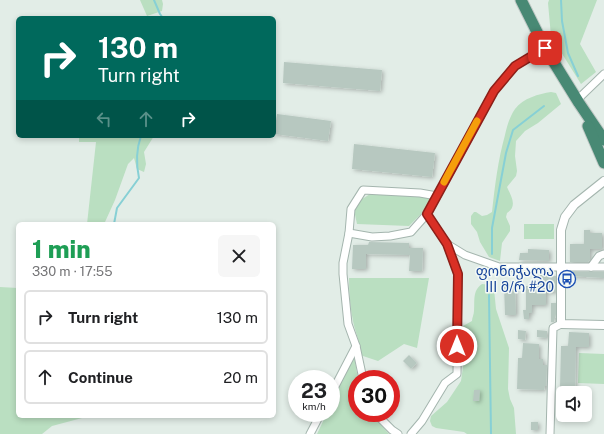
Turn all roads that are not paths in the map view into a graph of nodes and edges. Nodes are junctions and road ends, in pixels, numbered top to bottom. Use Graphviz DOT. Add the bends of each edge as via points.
graph roads {
  1 [pos="521,0"];
  2 [pos="545,48"];
  3 [pos="604,74"];
  4 [pos="578,102"];
  5 [pos="604,140"];
  6 [pos="604,162"];
  7 [pos="604,181"];
  8 [pos="437,196"];
  9 [pos="427,214"];
  10 [pos="349,233"];
  11 [pos="447,244"];
  12 [pos="604,254"];
  13 [pos="562,267"];
  14 [pos="591,267"];
  15 [pos="604,267"];
  16 [pos="561,324"];
  17 [pos="604,325"];
  18 [pos="356,346"];
  19 [pos="361,370"];
  20 [pos="340,377"];
  21 [pos="316,422"];
  22 [pos="384,422"];
  23 [pos="310,434"];
  24 [pos="398,434"];
  25 [pos="411,434"];
  26 [pos="550,434"];
  1 -- 2 [label="highway"];
  2 -- 4 [label="highway"];
  2 -- 8 [label="street" via="515,66 494,91"];
  3 -- 4 [label="street"];
  4 -- 5 [label="highway"];
  4 -- 6 [label="highway"];
  7 -- 13 [label="street" via="574,205 565,217 561,230"];
  8 -- 9 [label="street"];
  8 -- 10 [label="street" via="363,190 351,209"];
  9 -- 10 [label="street" via="411,232 372,237"];
  9 -- 11 [label="street"];
  10 -- 18 [label="street" via="343,274 348,324"];
  11 -- 13 [label="street" via="465,255 499,267"];
  11 -- 25 [label="street" via="458,274 457,374 445,382 422,421"];
  12 -- 14 [label="street" via="599,256"];
  13 -- 14 [label="street"];
  13 -- 16 [label="street"];
  14 -- 15 [label="street"];
  16 -- 17 [label="street"];
  16 -- 26 [label="street" via="553,328"];
  18 -- 19 [label="street"];
  18 -- 20 [label="street"];
  21 -- 23 [label="street"];
  22 -- 24 [label="street"];
}
